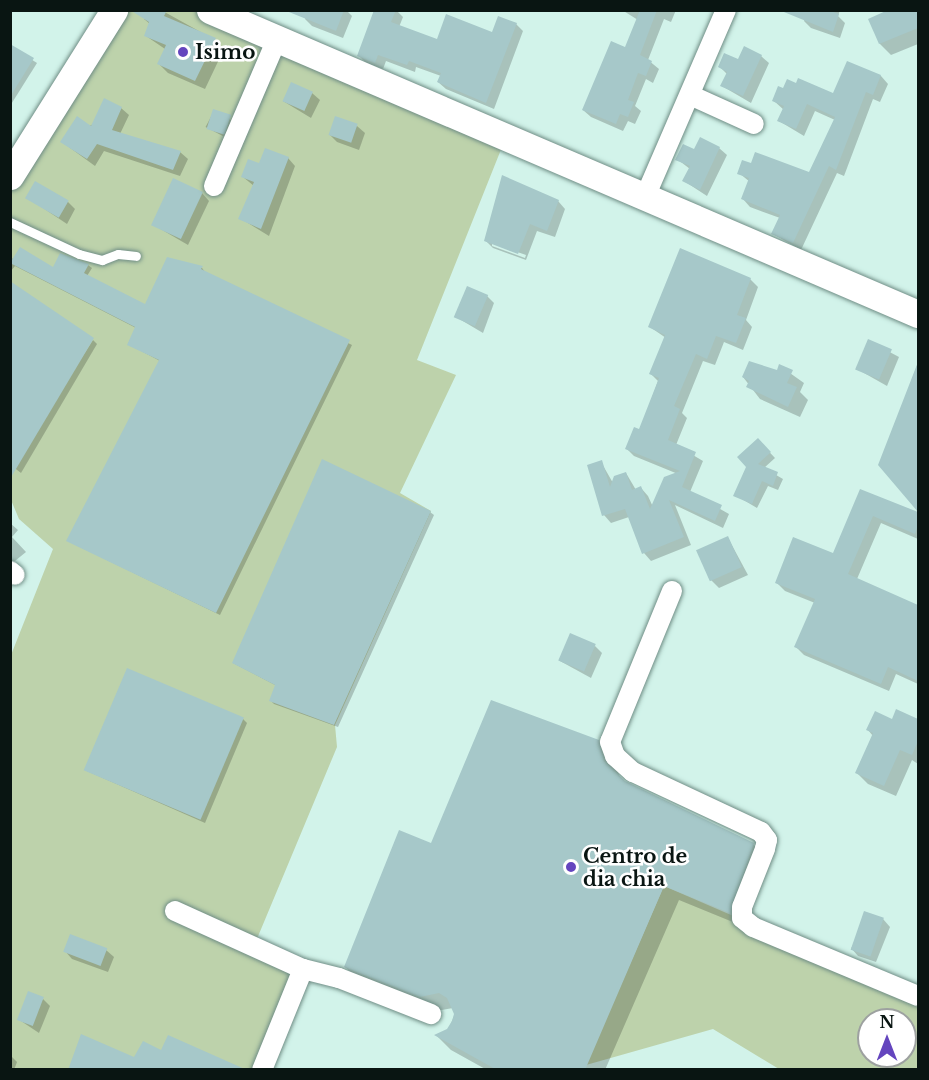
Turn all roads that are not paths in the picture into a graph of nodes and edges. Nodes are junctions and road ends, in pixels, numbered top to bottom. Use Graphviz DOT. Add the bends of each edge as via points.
graph roads {
  1 [pos="114,10"];
  2 [pos="210,10"];
  3 [pos="726,10"];
  4 [pos="277,39"];
  5 [pos="690,95"];
  6 [pos="754,124"];
  7 [pos="10,176"];
  8 [pos="214,186"];
  9 [pos="645,197"];
  10 [pos="10,222"];
  11 [pos="136,256"];
  12 [pos="918,314"];
  13 [pos="672,591"];
  14 [pos="176,911"];
  15 [pos="303,969"];
  16 [pos="918,996"];
  17 [pos="431,1014"];
  18 [pos="262,1070"];
  1 -- 7 [label="street"];
  2 -- 4 [label="street"];
  3 -- 5 [label="street"];
  4 -- 8 [label="street"];
  4 -- 9 [label="street"];
  5 -- 6 [label="street"];
  5 -- 9 [label="street"];
  9 -- 12 [label="street"];
  10 -- 11 [label="lane" via="79,254 102,260 118,254"];
  13 -- 16 [label="street" via="610,742 615,756 633,772 761,832 766,840 765,849 742,908 742,918 753,927"];
  14 -- 15 [label="street"];
  15 -- 17 [label="street" via="339,978"];
  15 -- 18 [label="street"];
}
